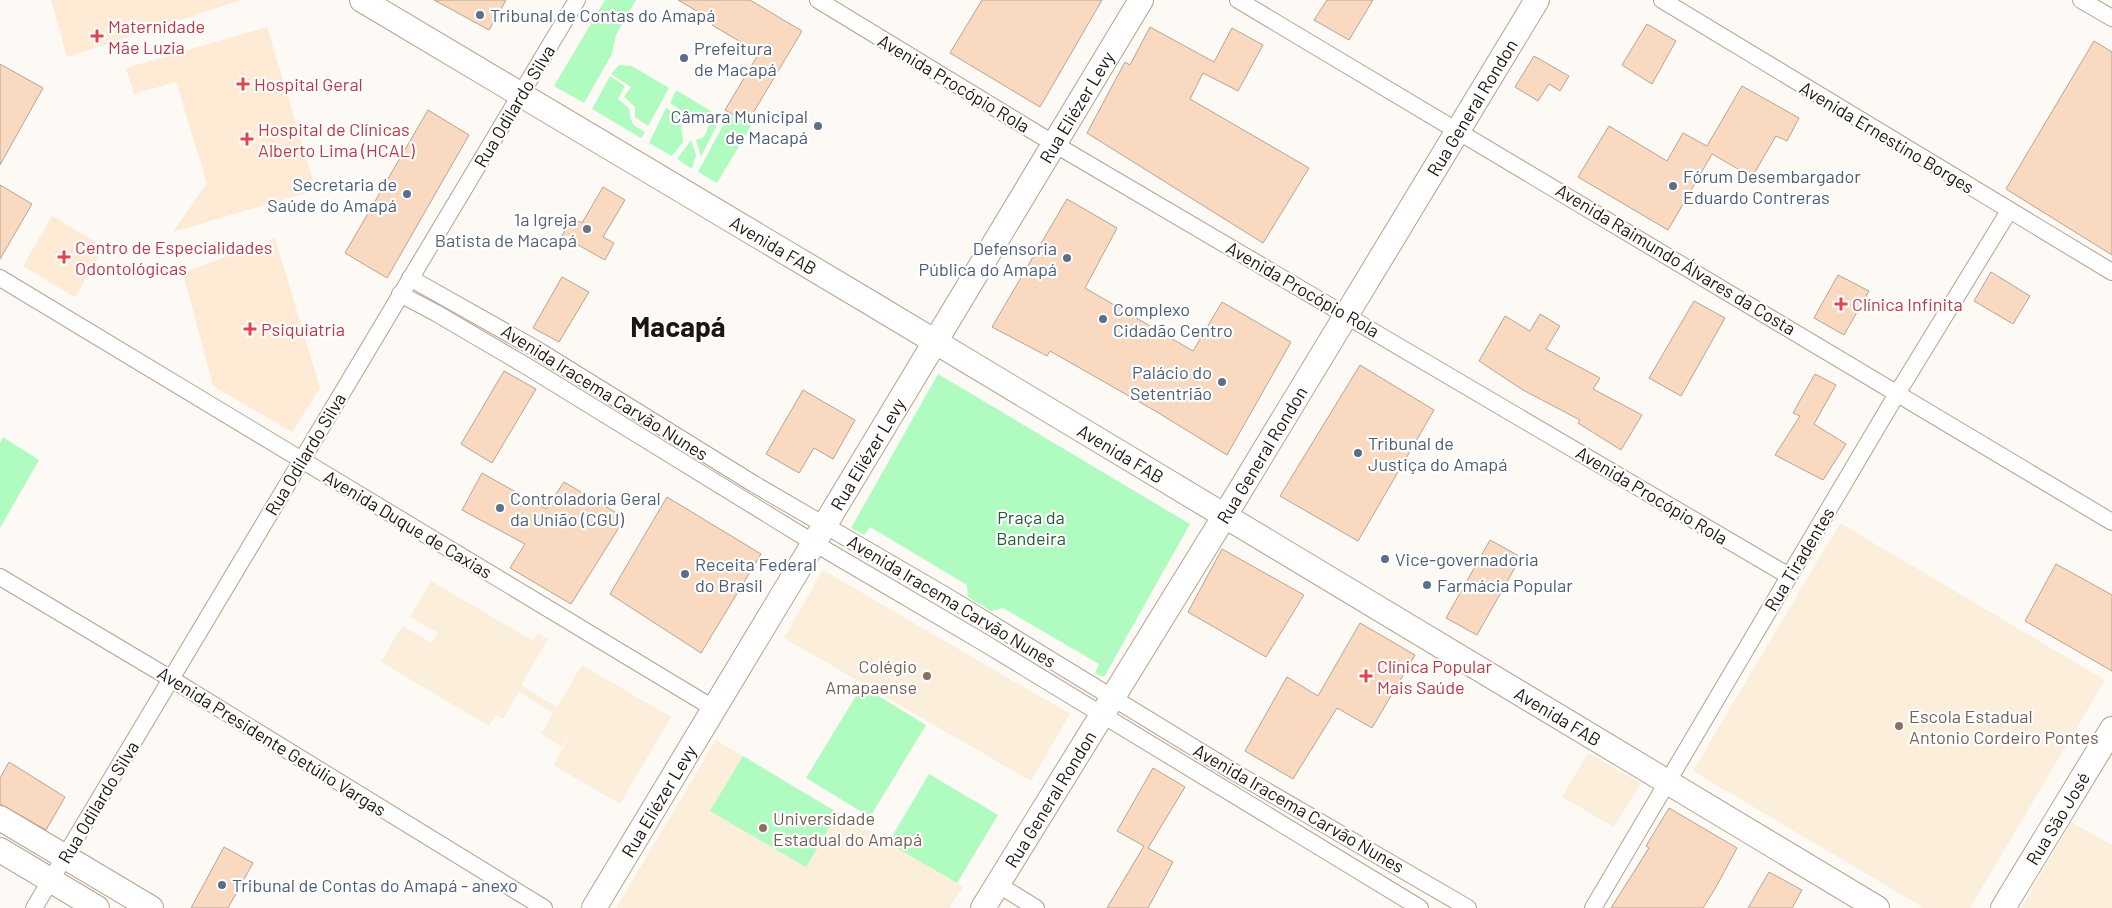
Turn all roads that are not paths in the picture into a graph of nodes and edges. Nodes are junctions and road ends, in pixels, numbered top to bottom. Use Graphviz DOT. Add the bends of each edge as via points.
graph roads {
  1 [pos="362,0"];
  2 [pos="577,0"];
  3 [pos="818,0"];
  4 [pos="1141,0"];
  5 [pos="1238,0"];
  6 [pos="1537,0"];
  7 [pos="1662,0"];
  8 [pos="2081,0"];
  9 [pos="2112,18"];
  10 [pos="522,94"];
  11 [pos="1458,130"];
  12 [pos="1056,145"];
  13 [pos="2009,211"];
  14 [pos="2112,272"];
  15 [pos="0,278"];
  16 [pos="410,278"];
  17 [pos="400,294"];
  18 [pos="1347,315"];
  19 [pos="936,343"];
  20 [pos="1898,392"];
  21 [pos="302,459"];
  22 [pos="1224,517"];
  23 [pos="2112,522"];
  24 [pos="820,535"];
  25 [pos="1789,576"];
  26 [pos="0,577"];
  27 [pos="948,597"];
  28 [pos="936,615"];
  29 [pos="992,624"];
  30 [pos="981,641"];
  31 [pos="172,680"];
  32 [pos="1108,707"];
  33 [pos="713,708"];
  34 [pos="2112,729"];
  35 [pos="1234,772"];
  36 [pos="1667,783"];
  37 [pos="1222,789"];
  38 [pos="0,818"];
  39 [pos="0,850"];
  40 [pos="64,857"];
  41 [pos="52,881"];
  42 [pos="997,884"];
  43 [pos="34,908"];
  44 [pos="97,908"];
  45 [pos="151,908"];
  46 [pos="544,908"];
  47 [pos="594,908"];
  48 [pos="983,908"];
  49 [pos="1036,908"];
  50 [pos="1420,908"];
  51 [pos="1468,908"];
  52 [pos="1593,908"];
  53 [pos="1877,908"];
  54 [pos="2004,908"];
  1 -- 10 [label="main road, Avenida FAB"];
  2 -- 10 [label="street, Rua Odilardo Silva"];
  3 -- 12 [label="street, Avenida Procópio Rola"];
  4 -- 12 [label="main road, Rua Eliézer Levy"];
  5 -- 11 [label="street, Avenida Raimundo Álvares da Costa"];
  6 -- 11 [label="main road, Rua General Rondon"];
  7 -- 13 [label="street, Avenida Ernestino Borges"];
  8 -- 9 [label="street"];
  10 -- 16 [label="street, Rua Odilardo Silva"];
  10 -- 19 [label="main road, Avenida FAB"];
  11 -- 18 [label="main road, Rua General Rondon"];
  11 -- 20 [label="street, Avenida Raimundo Álvares da Costa"];
  12 -- 18 [label="street, Avenida Procópio Rola"];
  12 -- 19 [label="main road, Rua Eliézer Levy"];
  13 -- 14 [label="street, Avenida Ernestino Borges"];
  13 -- 20 [label="street, Rua Tiradentes"];
  15 -- 21 [label="street, Avenida Duque de Caxias"];
  16 -- 17 [label="street, Rua Odilardo Silva"];
  16 -- 24 [label="street, Avenida Iracema Carvão Nunes" via="536,349 678,438"];
  17 -- 21 [label="street, Rua Odilardo Silva"];
  17 -- 24 [label="street, Avenida Iracema Carvão Nunes"];
  18 -- 22 [label="main road, Rua General Rondon"];
  18 -- 25 [label="street, Avenida Procópio Rola"];
  19 -- 22 [label="main road, Avenida FAB"];
  19 -- 24 [label="main road, Rua Eliézer Levy"];
  20 -- 23 [label="street, Avenida Raimundo Álvares da Costa"];
  20 -- 25 [label="street, Rua Tiradentes"];
  21 -- 31 [label="street, Rua Odilardo Silva"];
  21 -- 33 [label="street, Avenida Duque de Caxias"];
  22 -- 32 [label="main road, Rua General Rondon"];
  22 -- 36 [label="main road, Avenida FAB"];
  24 -- 27 [label="street, Avenida Iracema Carvão Nunes"];
  24 -- 28 [label="street, Avenida Iracema Carvão Nunes"];
  24 -- 33 [label="main road, Rua Eliézer Levy"];
  25 -- 36 [label="street, Rua Tiradentes"];
  26 -- 31 [label="street, Avenida Presidente Getúlio Vargas"];
  27 -- 28 [label="street"];
  27 -- 29 [label="street, Avenida Iracema Carvão Nunes"];
  28 -- 30 [label="street, Avenida Iracema Carvão Nunes"];
  29 -- 30 [label="street"];
  29 -- 32 [label="street, Avenida Iracema Carvão Nunes"];
  30 -- 32 [label="street, Avenida Iracema Carvão Nunes"];
  31 -- 40 [label="street, Rua Odilardo Silva"];
  31 -- 46 [label="street, Avenida Presidente Getúlio Vargas"];
  32 -- 35 [label="street, Avenida Iracema Carvão Nunes"];
  32 -- 37 [label="street, Avenida Iracema Carvão Nunes"];
  32 -- 42 [label="main road, Rua General Rondon"];
  33 -- 47 [label="main road, Rua Eliézer Levy"];
  34 -- 54 [label="main road, Rua São José"];
  35 -- 37 [label="street"];
  35 -- 51 [label="street, Avenida Iracema Carvão Nunes"];
  36 -- 52 [label="street, Rua Tiradentes"];
  36 -- 53 [label="main road, Avenida FAB"];
  37 -- 50 [label="street, Avenida Iracema Carvão Nunes"];
  38 -- 40 [label="main road"];
  39 -- 41 [label="main road"];
  40 -- 41 [label="street, Rua Odilardo Silva"];
  40 -- 45 [label="main road"];
  41 -- 43 [label="street, Rua Odilardo Silva"];
  41 -- 44 [label="main road"];
  42 -- 48 [label="main road, Rua General Rondon"];
  42 -- 49 [label="street"];
}
